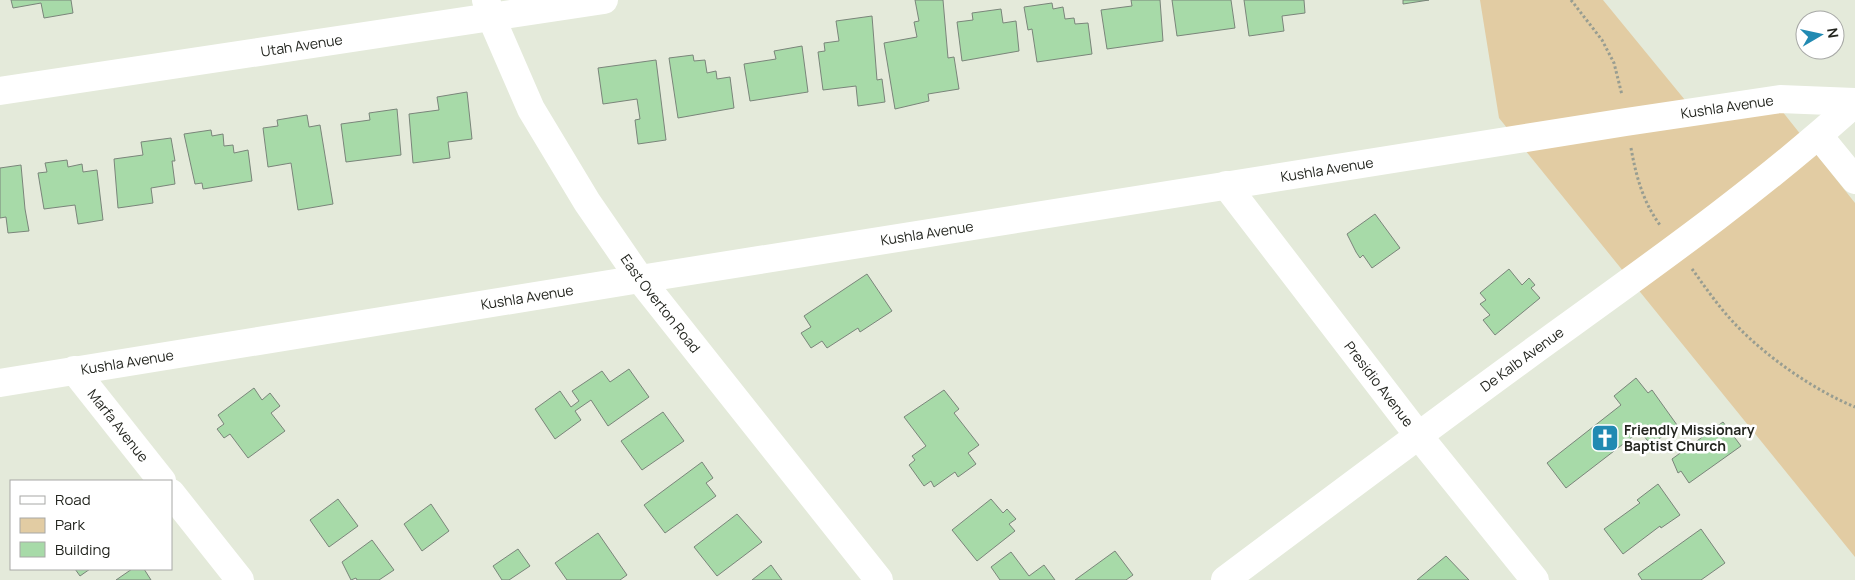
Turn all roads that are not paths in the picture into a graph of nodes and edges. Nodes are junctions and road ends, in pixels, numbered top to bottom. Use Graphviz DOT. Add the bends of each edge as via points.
graph roads {
  1 [pos="604,0"];
  2 [pos="489,9"];
  3 [pos="0,91"];
  4 [pos="1855,103"];
  5 [pos="1819,136"];
  6 [pos="1855,180"];
  7 [pos="1226,185"];
  8 [pos="640,279"];
  9 [pos="74,370"];
  10 [pos="0,383"];
  11 [pos="1418,435"];
  12 [pos="161,480"];
  13 [pos="172,494"];
  14 [pos="240,580"];
  15 [pos="879,580"];
  16 [pos="1225,580"];
  17 [pos="1535,580"];
  1 -- 2 [label="street, Utah Avenue"];
  2 -- 3 [label="street, Utah Avenue"];
  2 -- 8 [label="street, East Overton Road" via="531,109 586,202"];
  4 -- 5 [label="street, De Kalb Avenue"];
  4 -- 7 [label="street, Kushla Avenue" via="1780,99"];
  5 -- 6 [label="street"];
  5 -- 11 [label="street, De Kalb Avenue" via="1676,248"];
  7 -- 8 [label="street, Kushla Avenue"];
  7 -- 11 [label="street, Presidio Avenue"];
  8 -- 9 [label="street, Kushla Avenue"];
  8 -- 15 [label="street, East Overton Road"];
  9 -- 10 [label="street, Kushla Avenue"];
  9 -- 12 [label="street, Marfa Avenue"];
  11 -- 16 [label="street, De Kalb Avenue"];
  11 -- 17 [label="street, Presidio Avenue"];
  13 -- 14 [label="street"];
}
